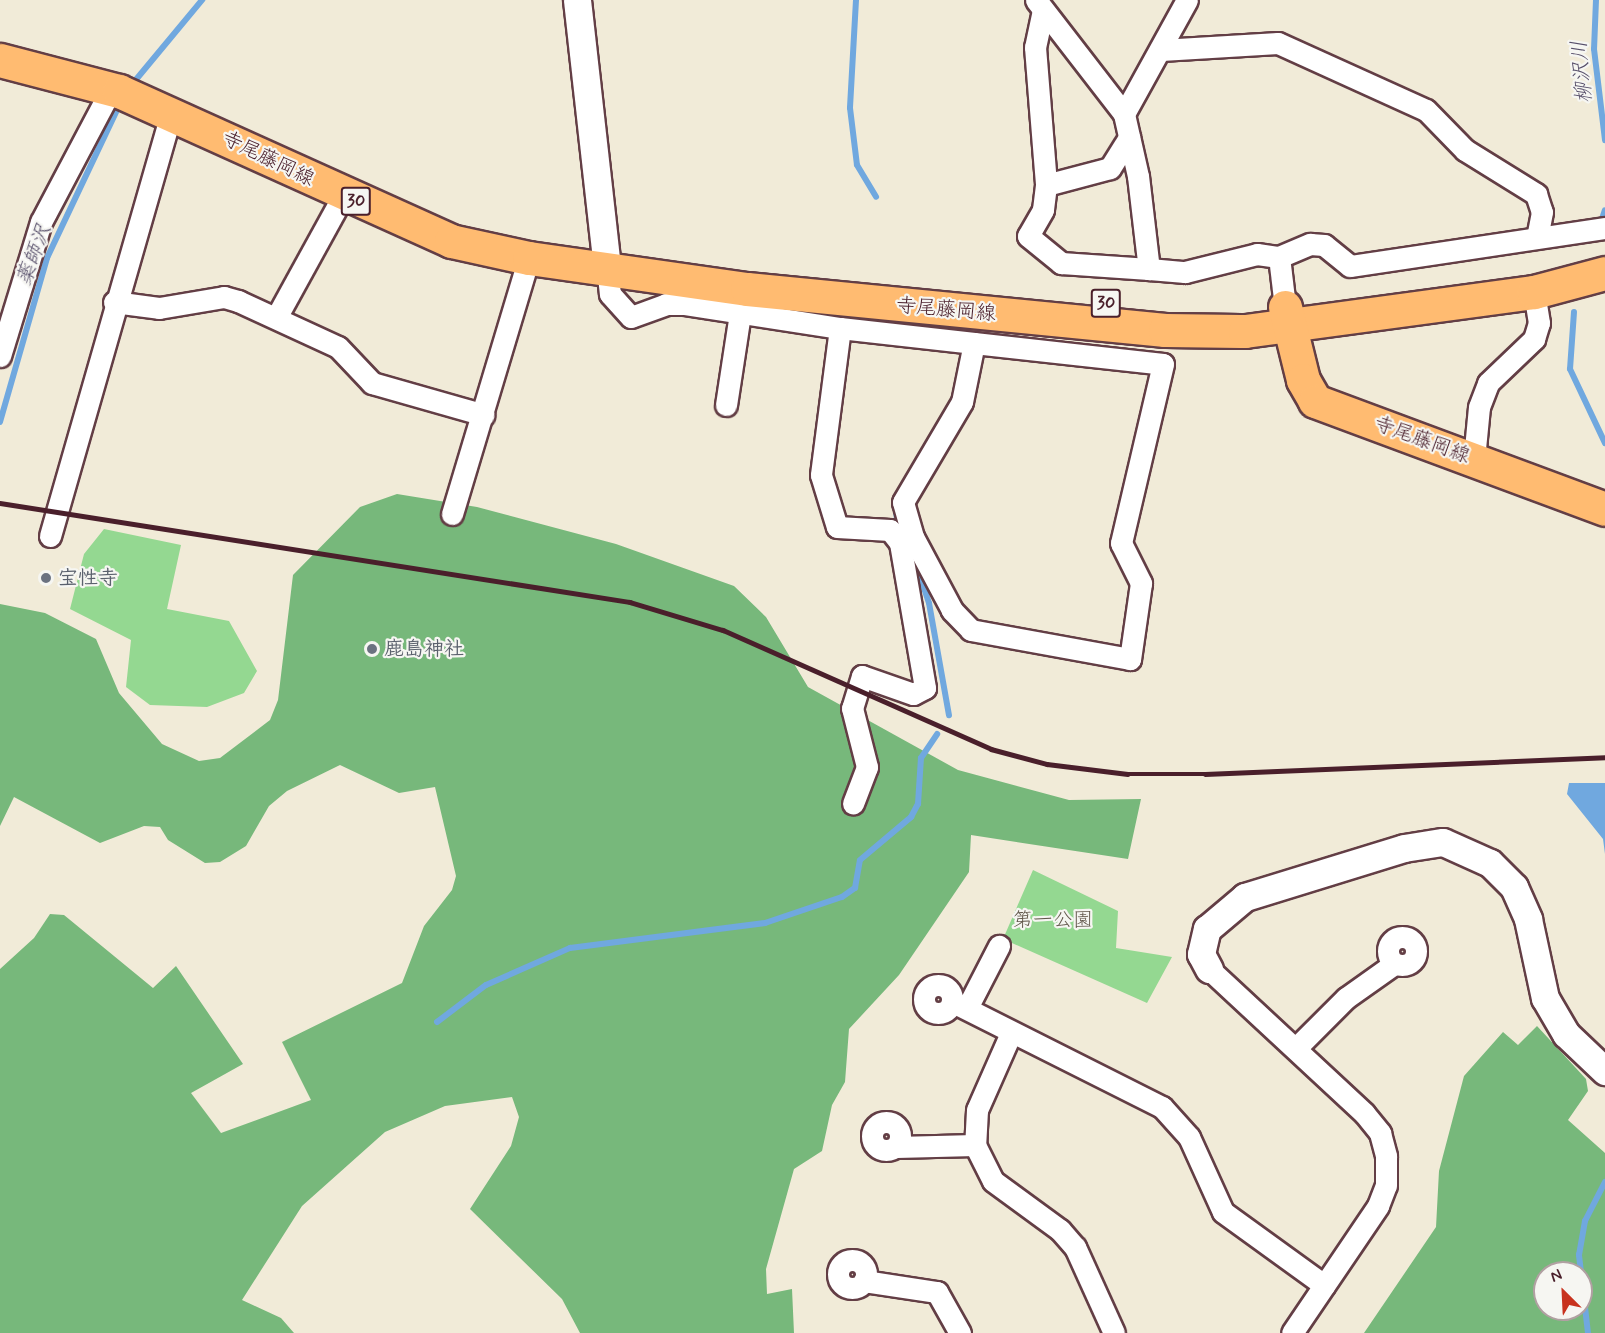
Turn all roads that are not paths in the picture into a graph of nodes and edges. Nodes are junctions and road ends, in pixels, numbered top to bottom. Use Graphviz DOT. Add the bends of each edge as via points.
graph roads {
  1 [pos="577,0"];
  2 [pos="1187,0"];
  3 [pos="1040,5"];
  4 [pos="1161,50"];
  5 [pos="0,60"];
  6 [pos="111,89"];
  7 [pos="171,113"];
  8 [pos="1124,114"];
  9 [pos="1129,137"];
  10 [pos="1046,185"];
  11 [pos="343,196"];
  12 [pos="1605,228"];
  13 [pos="1537,238"];
  14 [pos="1279,257"];
  15 [pos="529,258"];
  16 [pos="607,266"];
  17 [pos="1605,268"];
  18 [pos="1149,269"];
  19 [pos="1605,273"];
  20 [pos="9,284"];
  21 [pos="1534,292"];
  22 [pos="114,302"];
  23 [pos="740,314"];
  24 [pos="277,316"];
  25 [pos="1286,316"];
  26 [pos="840,328"];
  27 [pos="974,343"];
  28 [pos="0,356"];
  29 [pos="726,405"];
  30 [pos="484,415"];
  31 [pos="1474,459"];
  32 [pos="1605,509"];
  33 [pos="452,514"];
  34 [pos="50,536"];
  35 [pos="906,540"];
  36 [pos="853,803"];
  37 [pos="999,946"];
  38 [pos="1394,964"];
  39 [pos="1209,969"];
  40 [pos="1011,1033"];
  41 [pos="1298,1046"];
  42 [pos="1605,1071"];
  43 [pos="975,1144"];
  44 [pos="896,1147"];
  45 [pos="864,1281"];
  46 [pos="1324,1285"];
  47 [pos="960,1333"];
  48 [pos="1114,1333"];
  49 [pos="1292,1333"];
  1 -- 16 [label="street"];
  2 -- 4 [label="street"];
  3 -- 8 [label="street"];
  3 -- 10 [label="street" via="1035,47"];
  4 -- 8 [label="street"];
  4 -- 13 [label="street" via="1278,43 1426,110 1465,150 1536,194 1542,212"];
  5 -- 6 [label="main road, 寺尾藤岡線 / 30"];
  6 -- 7 [label="main road, 寺尾藤岡線 / 30"];
  6 -- 20 [label="street"];
  7 -- 11 [label="main road, 寺尾藤岡線 / 30"];
  7 -- 22 [label="street"];
  8 -- 9 [label="street"];
  9 -- 10 [label="street" via="1110,168"];
  9 -- 18 [label="street"];
  10 -- 18 [label="street" via="1043,210 1028,236 1061,263"];
  11 -- 15 [label="main road, 寺尾藤岡線 / 30" via="451,241"];
  11 -- 24 [label="street"];
  12 -- 13 [label="street"];
  13 -- 14 [label="street" via="1350,266 1323,245 1310,244"];
  14 -- 18 [label="street" via="1257,254 1185,272"];
  14 -- 25 [label="street"];
  15 -- 16 [label="main road, 寺尾藤岡線 / 30"];
  15 -- 30 [label="street"];
  16 -- 23 [label="street" via="610,294 631,317 666,304"];
  16 -- 25 [label="main road, 寺尾藤岡線 / 30" via="670,260 1166,310"];
  17 -- 25 [label="main road, 寺尾藤岡線 / 30"];
  19 -- 21 [label="main road, 寺尾藤岡線 / 30"];
  20 -- 28 [label="street"];
  21 -- 25 [label="main road, 寺尾藤岡線 / 30"];
  21 -- 31 [label="street" via="1539,324 1534,339 1488,383 1479,407"];
  22 -- 24 [label="street" via="159,308 224,297"];
  22 -- 34 [label="street"];
  23 -- 26 [label="street"];
  23 -- 29 [label="street"];
  24 -- 30 [label="street" via="338,347 372,383"];
  25 -- 31 [label="main road, 寺尾藤岡線" via="1303,381 1315,401"];
  26 -- 27 [label="street"];
  26 -- 35 [label="street" via="820,474 828,501 837,527 890,530"];
  27 -- 35 [label="street" via="962,402 903,502"];
  27 -- 35 [label="street" via="1163,364 1122,543 1141,583 1130,659 971,630 952,610"];
  30 -- 33 [label="street"];
  31 -- 32 [label="main road, 寺尾藤岡線"];
  35 -- 36 [label="street" via="925,688 913,694 862,676 852,708 867,766"];
  37 -- 40 [label="street" via="960,1005"];
  38 -- 41 [label="street" via="1346,998"];
  39 -- 41 [label="street"];
  39 -- 42 [label="street" via="1201,954 1207,929 1245,897 1404,848 1443,842 1490,863 1514,887 1528,919 1545,998 1566,1034"];
  40 -- 43 [label="street" via="977,1110"];
  40 -- 46 [label="street" via="1162,1107 1189,1137 1223,1212"];
  41 -- 46 [label="street" via="1364,1113 1380,1133 1386,1156 1386,1185 1378,1206"];
  43 -- 44 [label="street"];
  43 -- 48 [label="street" via="993,1181 1060,1230 1075,1247"];
  45 -- 47 [label="street" via="937,1292"];
  46 -- 49 [label="street"];
}
